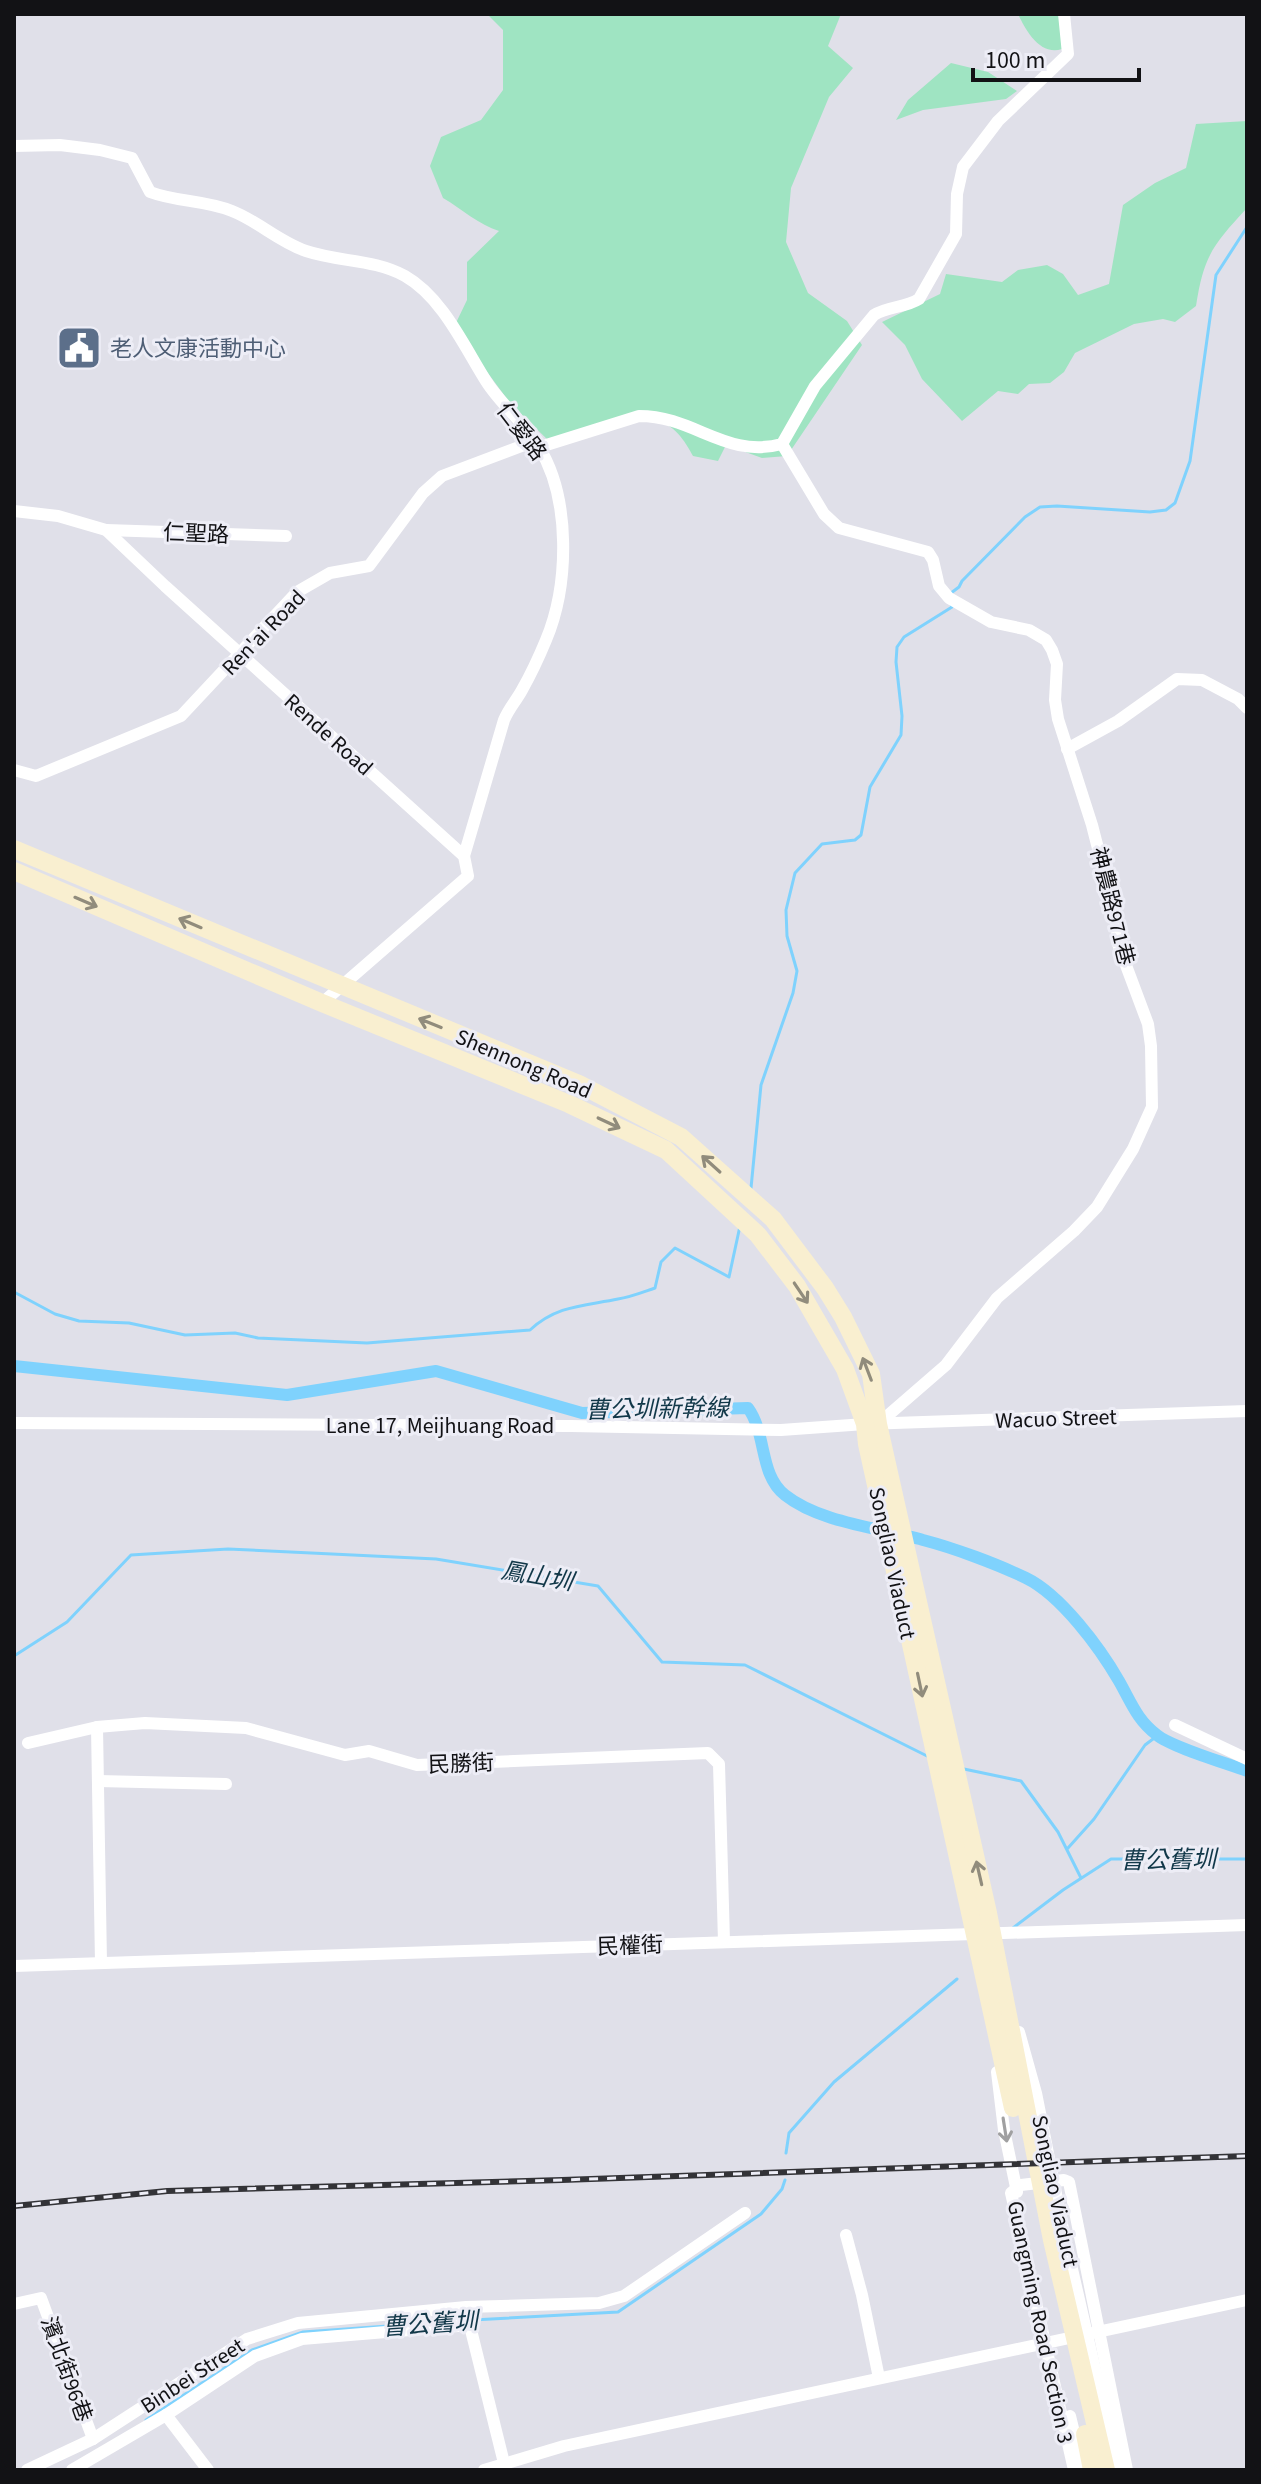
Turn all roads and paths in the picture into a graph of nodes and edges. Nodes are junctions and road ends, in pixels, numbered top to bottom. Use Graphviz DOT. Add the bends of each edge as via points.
graph roads {
  1 [pos="1064,14"];
  2 [pos="14,146"];
  3 [pos="537,444"];
  4 [pos="782,444"];
  5 [pos="14,511"];
  6 [pos="106,530"];
  7 [pos="286,536"];
  8 [pos="241,655"];
  9 [pos="1247,708"];
  10 [pos="1067,749"];
  11 [pos="14,770"];
  12 [pos="14,849"];
  13 [pos="464,856"];
  14 [pos="14,871"];
  15 [pos="341,986"];
  16 [pos="322,1003"];
  17 [pos="1247,1411"];
  18 [pos="14,1423"];
  19 [pos="872,1424"];
  20 [pos="875,1444"];
  21 [pos="1175,1725"];
  22 [pos="97,1727"];
  23 [pos="28,1743"];
  24 [pos="1247,1759"];
  25 [pos="98,1781"];
  26 [pos="226,1784"];
  27 [pos="980,1914"];
  28 [pos="1247,1925"];
  29 [pos="724,1942"];
  30 [pos="101,1963"];
  31 [pos="14,1966"];
  32 [pos="745,2213"];
  33 [pos="846,2235"];
  34 [pos="1247,2300"];
  35 [pos="14,2304"];
  36 [pos="468,2316"];
  37 [pos="1100,2331"];
  38 [pos="1045,2343"];
  39 [pos="879,2378"];
  40 [pos="166,2415"];
  41 [pos="93,2439"];
  42 [pos="505,2466"];
  43 [pos="27,2470"];
  44 [pos="72,2470"];
  45 [pos="208,2470"];
  46 [pos="484,2470"];
  47 [pos="1074,2470"];
  48 [pos="1083,2470"];
  49 [pos="1092,2470"];
  50 [pos="1106,2470"];
  51 [pos="1118,2470"];
  52 [pos="1127,2470"];
  1 -- 4 [label="street" via="1068,54 998,121 963,167 956,234 919,299 874,315 815,386"];
  2 -- 3 [label="street, 仁愛路" via="60,145 132,158 150,192 213,203 307,252 360,260 404,276 426,291 493,393"];
  3 -- 4 [label="street, Ren'ai Road" via="639,416 688,425 741,448"];
  3 -- 8 [label="street, Ren'ai Road" via="442,476 423,493 369,566 330,573 297,592"];
  3 -- 13 [label="street, 仁愛路" via="553,478 564,543 559,591 547,637 522,691 509,706"];
  4 -- 10 [label="street, 神農路971巷" via="824,514 839,528 928,552 939,586 949,598 991,622 1029,630 1046,640 1057,664 1055,700"];
  5 -- 6 [label="street, Rende Road" via="58,516"];
  6 -- 7 [label="street, 仁聖路"];
  6 -- 8 [label="street, Rende Road"];
  8 -- 11 [label="street, Ren'ai Road" via="181,716 36,776"];
  8 -- 13 [label="street, Rende Road"];
  9 -- 10 [label="street" via="1202,680 1177,679"];
  10 -- 19 [label="street, 神農路971巷" via="1092,825 1118,944 1148,1024 1152,1107 1097,1207 997,1298 946,1365"];
  15 -- 12 [label="street, Shennong Road, one-way"];
  13 -- 15 [label="street" via="468,876"];
  14 -- 16 [label="street, Shennong Road, one-way"];
  15 -- 16 [label="street"];
  19 -- 15 [label="street, Shennong Road, one-way" via="871,1374 825,1288 773,1219 681,1137 579,1084"];
  16 -- 19 [label="street, Shennong Road, one-way" via="569,1104 666,1150 758,1235 797,1286"];
  17 -- 19 [label="street, Wacuo Street"];
  18 -- 19 [label="street, Lane 17, Meijhuang Road" via="748,1430"];
  19 -- 20 [label="street, Shennong Road"];
  20 -- 27 [label="street, Songliao Viaduct"];
  21 -- 24 [label="street"];
  22 -- 23 [label="street, 民勝街"];
  22 -- 25 [label="street"];
  22 -- 29 [label="street, 民勝街" via="145,1723 246,1728 345,1755 369,1751 417,1765 708,1753 719,1764"];
  25 -- 26 [label="street"];
  25 -- 30 [label="street"];
  27 -- 48 [label="street, Songliao Viaduct, one-way" via="1004,2130"];
  27 -- 49 [label="street, Songliao Viaduct"];
  27 -- 50 [label="street, Songliao Viaduct"];
  27 -- 51 [label="street, Songliao Viaduct" via="1036,2093"];
  28 -- 29 [label="street, 民權街"];
  29 -- 30 [label="street, 民權街"];
  30 -- 31 [label="street, 民權街"];
  32 -- 36 [label="street" via="624,2296"];
  33 -- 39 [label="street"];
  34 -- 37 [label="street"];
  35 -- 41 [label="street, 濱北街96巷" via="41,2298"];
  36 -- 40 [label="street" via="302,2339 255,2356"];
  36 -- 41 [label="street, Binbei Street" via="298,2323 247,2339"];
  36 -- 42 [label="street"];
  37 -- 38 [label="street"];
  37 -- 38 [label="street, Guangming Road Section 3" via="1069,2182 1021,2185 1011,2193"];
  37 -- 52 [label="street, Guangming Road Section 3"];
  38 -- 39 [label="street"];
  38 -- 47 [label="street, Guangming Road Section 3"];
  39 -- 42 [label="street" via="564,2446"];
  40 -- 44 [label="street"];
  40 -- 45 [label="street"];
  41 -- 43 [label="street, Binbei Street"];
  42 -- 46 [label="street"];
}
